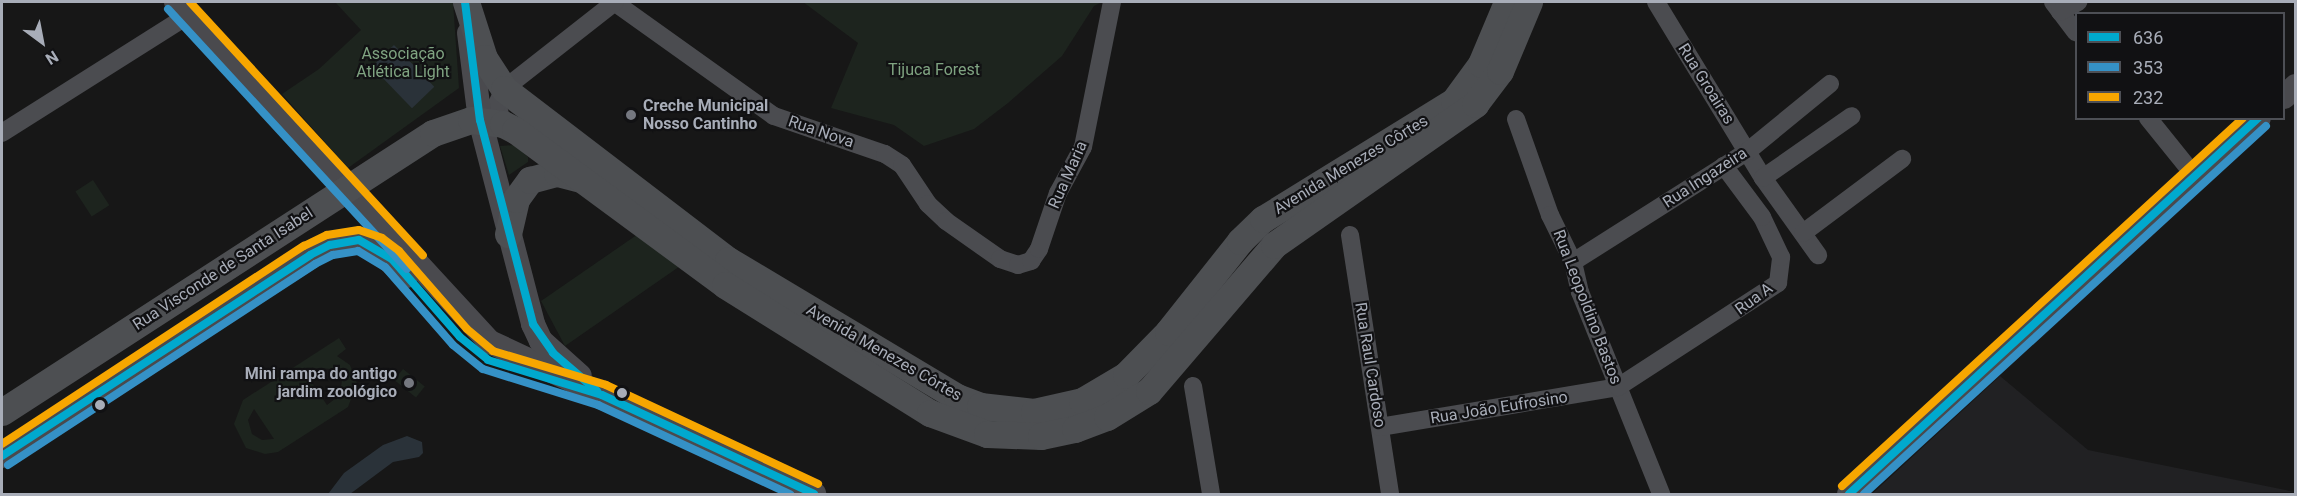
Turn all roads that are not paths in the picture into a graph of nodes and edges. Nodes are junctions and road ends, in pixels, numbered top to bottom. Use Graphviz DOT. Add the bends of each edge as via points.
graph roads {
  1 [pos="466,2"];
  2 [pos="615,2"];
  3 [pos="1112,2"];
  4 [pos="1507,2"];
  5 [pos="1529,2"];
  6 [pos="1656,2"];
  7 [pos="2078,2"];
  8 [pos="2056,7"];
  9 [pos="183,8"];
  10 [pos="2075,31"];
  11 [pos="1830,84"];
  12 [pos="504,89"];
  13 [pos="1852,116"];
  14 [pos="1515,118"];
  15 [pos="2150,120"];
  16 [pos="2257,120"];
  17 [pos="491,122"];
  18 [pos="2,133"];
  19 [pos="1748,151"];
  20 [pos="1902,159"];
  21 [pos="1724,166"];
  22 [pos="2194,175"];
  23 [pos="1763,178"];
  24 [pos="593,187"];
  25 [pos="348,188"];
  26 [pos="1803,233"];
  27 [pos="508,234"];
  28 [pos="1350,235"];
  29 [pos="1818,255"];
  30 [pos="1573,262"];
  31 [pos="1018,265"];
  32 [pos="1193,387"];
  33 [pos="1618,387"];
  34 [pos="602,395"];
  35 [pos="2,412"];
  36 [pos="1380,427"];
  37 [pos="2,456"];
  38 [pos="797,492"];
  39 [pos="1211,495"];
  40 [pos="1390,495"];
  41 [pos="1661,495"];
  42 [pos="1849,495"];
  1 -- 12 [label="main road, Avenida Menezes Côrtes" via="484,58"];
  1 -- 17 [label="main road"];
  2 -- 12 [label="street"];
  2 -- 31 [label="street, Rua Nova" via="774,116 885,154 902,165 928,204 946,221 1000,259"];
  3 -- 31 [label="street, Rua Maria" via="1083,147 1058,193 1039,249 1031,261"];
  4 -- 12 [label="main road, Avenida Menezes Côrtes" via="1481,64 1454,101 1263,219 1240,241 1168,332 1126,375 1082,401 1034,412 980,406 957,397 738,266"];
  5 -- 24 [label="main road, Avenida Menezes Côrtes" via="1500,71 1475,104 1274,245 1149,391 1107,417 1041,436 987,434 930,413 725,285"];
  6 -- 19 [label="street, Rua Groairas"];
  7 -- 8 [label="street"];
  8 -- 10 [label="street"];
  9 -- 18 [label="street"];
  9 -- 25 [label="main road"];
  11 -- 19 [label="street, Rua Ingazeira"];
  12 -- 17 [label="street"];
  13 -- 23 [label="street"];
  14 -- 30 [label="street, Rua Leopoldino Bastos" via="1550,215"];
  15 -- 22 [label="street"];
  16 -- 22 [label="main road"];
  17 -- 24 [label="main road, Avenida Menezes Côrtes"];
  17 -- 25 [label="main road, Rua Visconde de Santa Isabel" via="444,127"];
  17 -- 27 [label="main road"];
  19 -- 21 [label="street, Rua Ingazeira"];
  19 -- 23 [label="street, Rua Groairas"];
  20 -- 26 [label="street"];
  21 -- 30 [label="street, Rua Ingazeira"];
  21 -- 33 [label="street, Rua A" via="1762,217 1781,257 1778,283 1706,334"];
  22 -- 42 [label="main road"];
  23 -- 26 [label="street, Rua Groairas"];
  24 -- 27 [label="main road" via="576,177 557,173 530,180 516,199"];
  25 -- 34 [label="main road" via="490,342"];
  25 -- 35 [label="main road, Rua Visconde de Santa Isabel"];
  26 -- 29 [label="street, Rua Groairas"];
  27 -- 34 [label="main road" via="541,341"];
  28 -- 36 [label="street, Rua Raul Cardoso"];
  30 -- 33 [label="street, Rua Leopoldino Bastos" via="1580,292"];
  32 -- 39 [label="street"];
  33 -- 36 [label="street, Rua João Eufrosino"];
  33 -- 41 [label="street, Rua Leopoldino Bastos"];
  34 -- 37 [label="main road" via="488,360 460,337 392,259 370,243 347,241 310,255"];
  34 -- 38 [label="main road"];
  36 -- 40 [label="street, Rua Raul Cardoso"];
}
